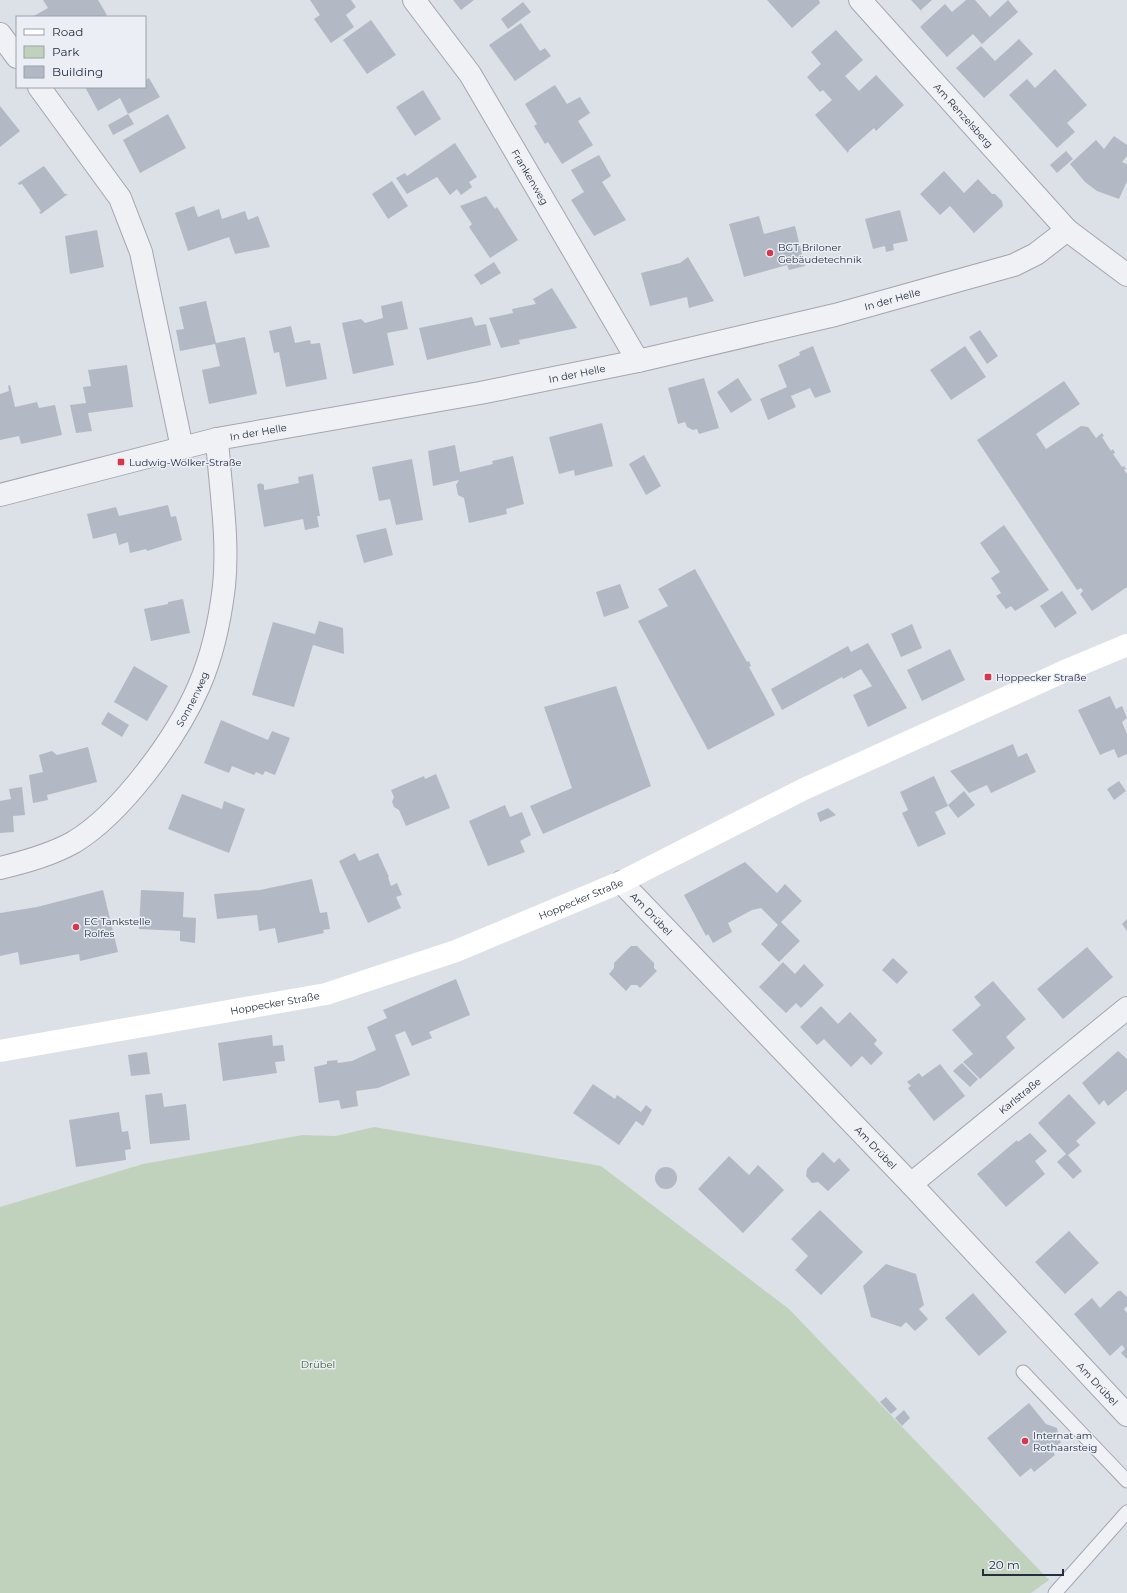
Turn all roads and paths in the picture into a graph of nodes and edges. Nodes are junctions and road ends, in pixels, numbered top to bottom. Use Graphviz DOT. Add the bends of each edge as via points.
graph roads {
  1 [pos="414,0"];
  2 [pos="860,0"];
  3 [pos="0,34"];
  4 [pos="16,56"];
  5 [pos="40,88"];
  6 [pos="1067,230"];
  7 [pos="1127,275"];
  8 [pos="638,361"];
  9 [pos="217,439"];
  10 [pos="182,448"];
  11 [pos="0,495"];
  12 [pos="1127,645"];
  13 [pos="0,868"];
  14 [pos="622,882"];
  15 [pos="1127,1008"];
  16 [pos="0,1051"];
  17 [pos="912,1184"];
  18 [pos="1023,1372"];
  19 [pos="1127,1415"];
  20 [pos="1127,1481"];
  21 [pos="1127,1512"];
  22 [pos="1055,1593"];
  1 -- 8 [label="street, Frankenweg" via="470,74"];
  2 -- 6 [label="street, Am Renzelsberg"];
  3 -- 4 [label="street"];
  5 -- 10 [label="street" via="120,198 142,252"];
  6 -- 7 [label="street"];
  6 -- 8 [label="street, In der Helle" via="1036,254 1014,265 835,315"];
  8 -- 9 [label="street, In der Helle"];
  9 -- 10 [label="street, In der Helle"];
  9 -- 13 [label="street, Sonnenweg" via="224,584 212,648 199,686 175,729 141,780 104,818 83,836 62,848"];
  10 -- 11 [label="street, In der Helle"];
  12 -- 14 [label="street, Hoppecker Straße" via="804,789"];
  14 -- 16 [label="street, Hoppecker Straße" via="456,951 326,994"];
  14 -- 17 [label="street, Am Drübel"];
  15 -- 17 [label="street, Karlstraße"];
  17 -- 19 [label="street, Am Drübel"];
  18 -- 20 [label="lane"];
  21 -- 22 [label="lane"];
}
